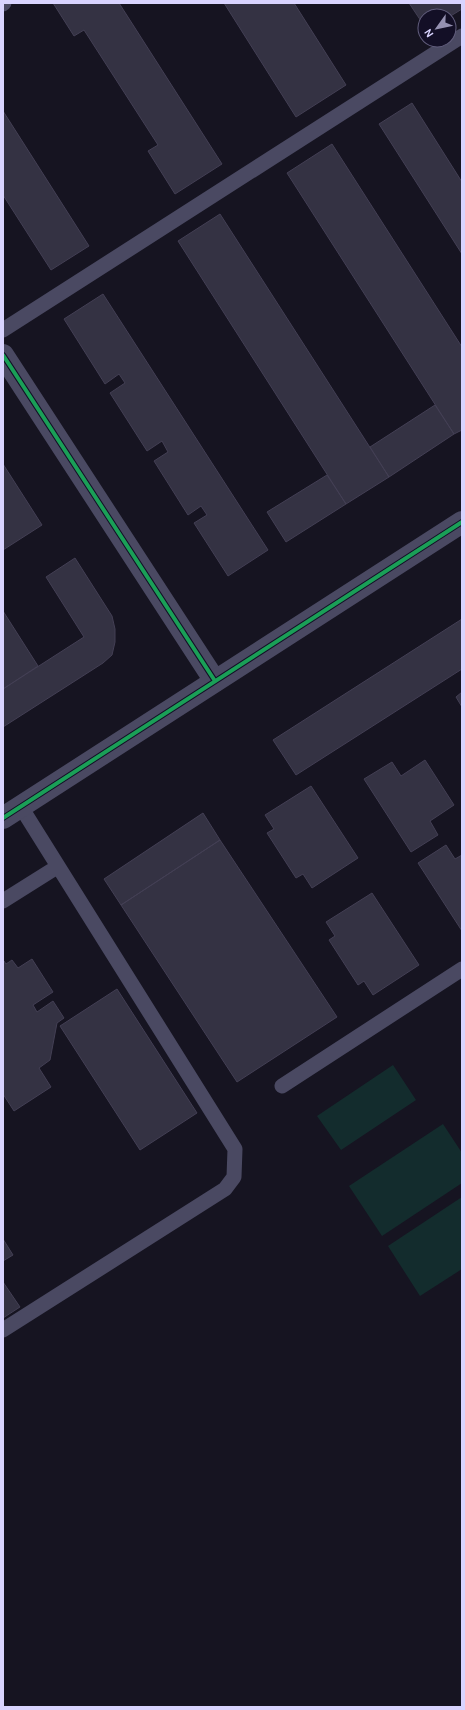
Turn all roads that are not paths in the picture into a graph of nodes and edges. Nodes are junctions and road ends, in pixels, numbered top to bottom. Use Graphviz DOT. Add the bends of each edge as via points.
graph roads {
  1 [pos="462,36"];
  2 [pos="3,330"];
  3 [pos="3,355"];
  4 [pos="462,522"];
  5 [pos="215,681"];
  6 [pos="12,813"];
  7 [pos="57,867"];
  8 [pos="3,901"];
  9 [pos="462,969"];
  10 [pos="282,1086"];
  11 [pos="3,1330"];
  1 -- 2 [label="lane"];
  3 -- 5 [label="street"];
  4 -- 5 [label="street"];
  5 -- 6 [label="street"];
  6 -- 7 [label="lane"];
  7 -- 8 [label="lane"];
  7 -- 11 [label="lane" via="235,1149 234,1177 226,1188"];
  9 -- 10 [label="lane"];
}
